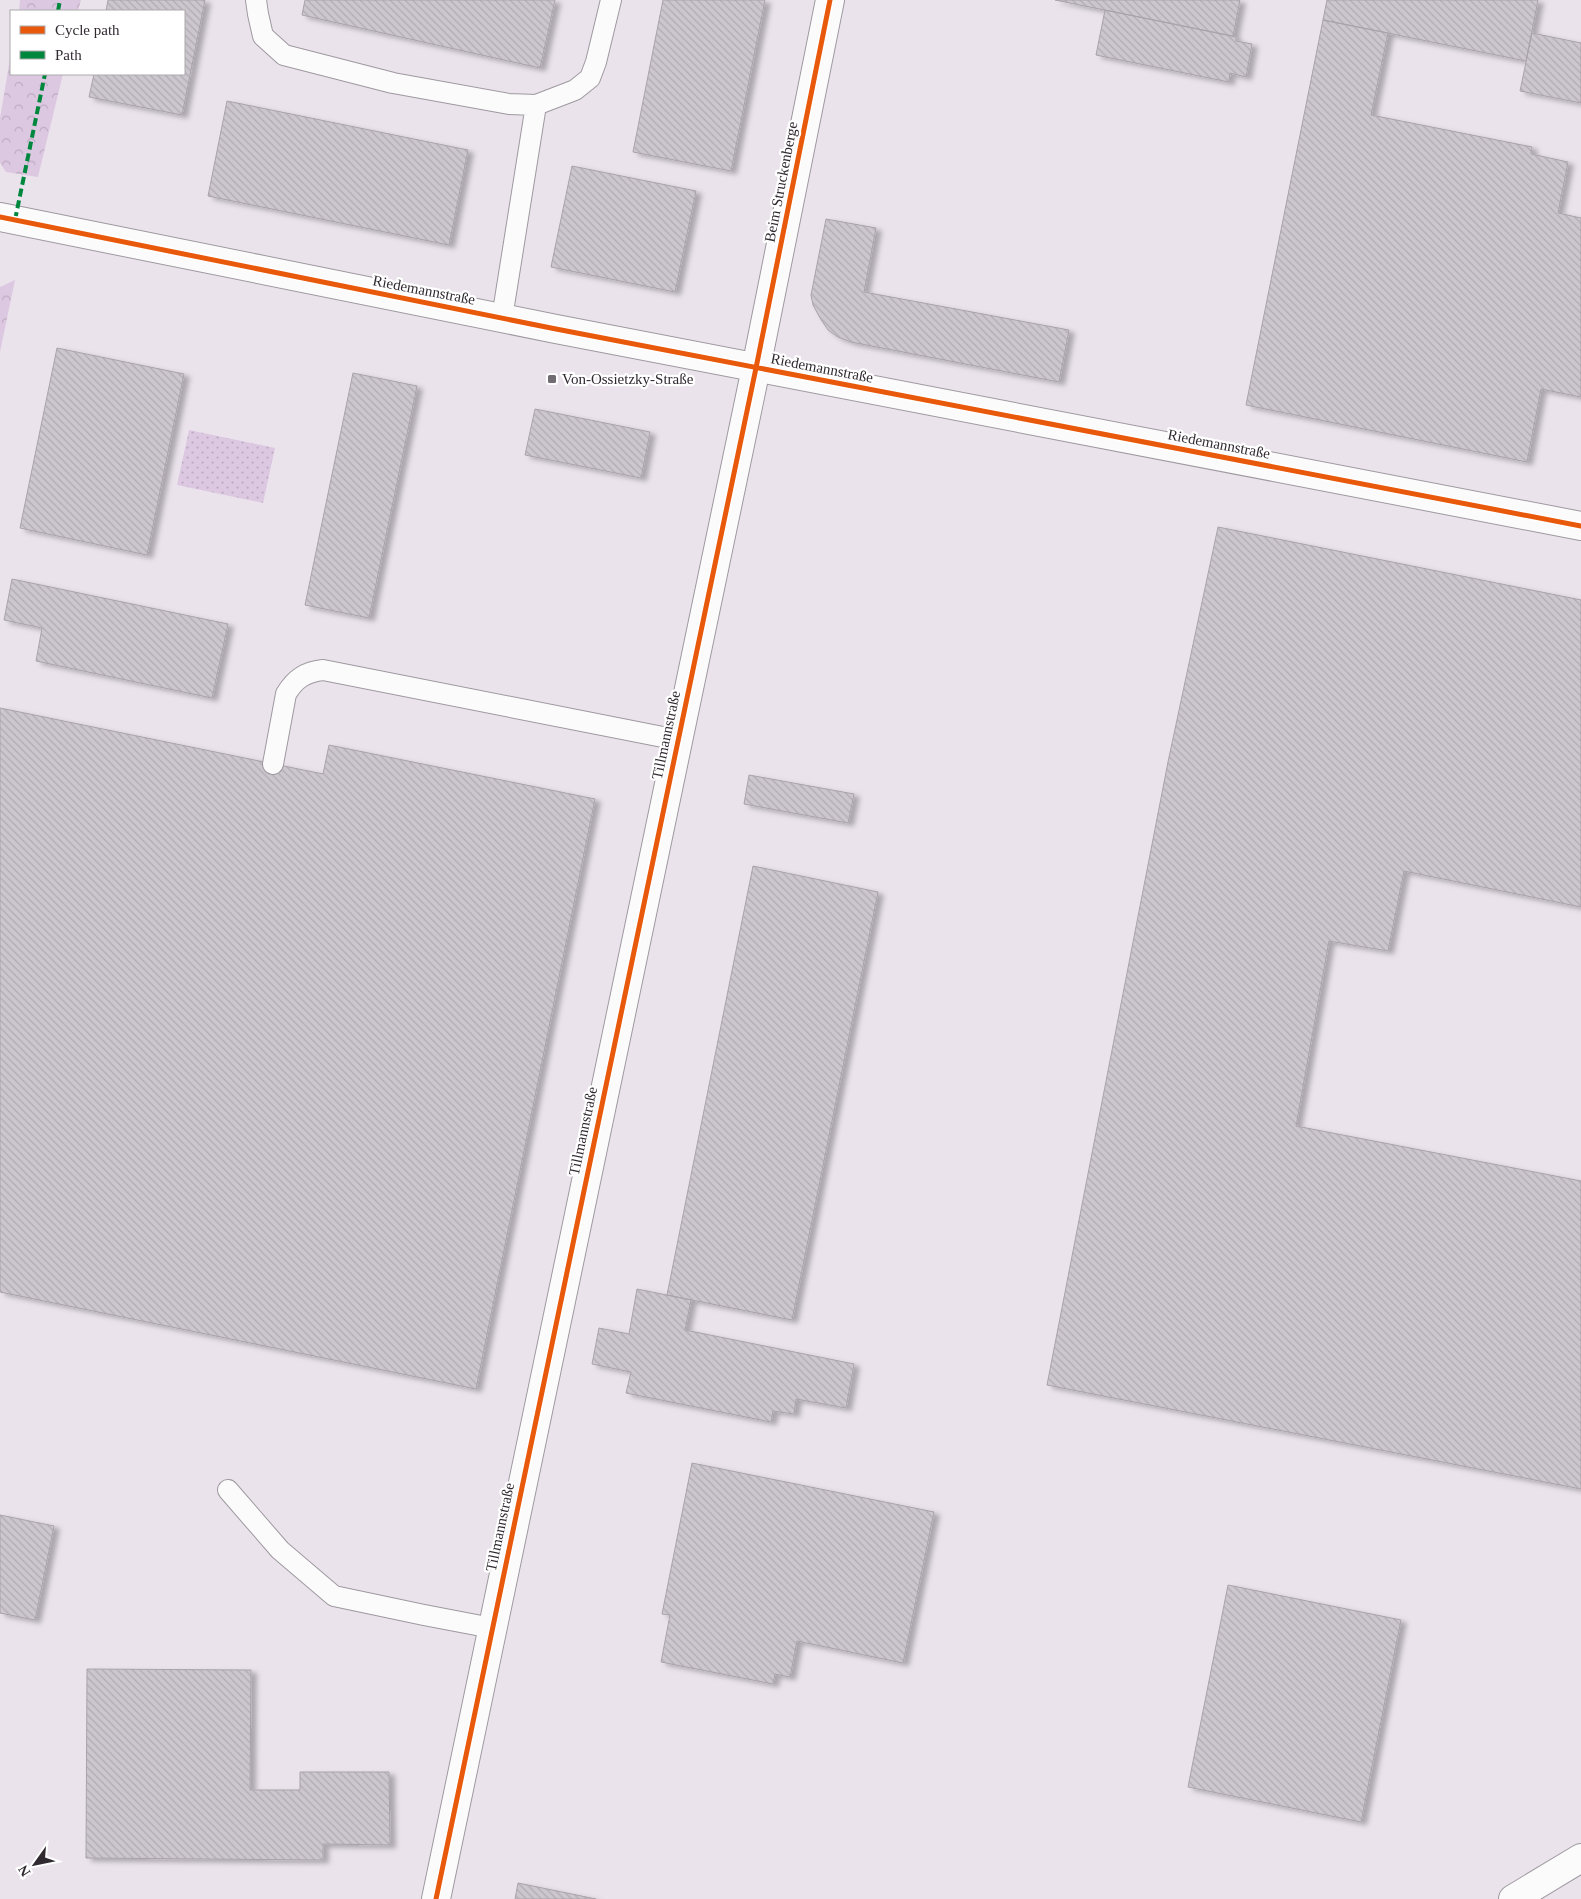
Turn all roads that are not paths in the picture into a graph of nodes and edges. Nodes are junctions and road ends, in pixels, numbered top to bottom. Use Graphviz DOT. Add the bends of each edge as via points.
graph roads {
  1 [pos="256,0"];
  2 [pos="611,0"];
  3 [pos="830,0"];
  4 [pos="536,105"];
  5 [pos="0,217"];
  6 [pos="502,318"];
  7 [pos="756,368"];
  8 [pos="1581,526"];
  9 [pos="678,740"];
  10 [pos="273,764"];
  11 [pos="228,1490"];
  12 [pos="492,1628"];
  13 [pos="1581,1858"];
  14 [pos="436,1899"];
  15 [pos="1513,1899"];
  1 -- 4 [label="lane" via="263,36 284,55 393,83 509,104"];
  2 -- 4 [label="lane" via="590,78 576,90"];
  3 -- 7 [label="street, Beim Struckenberge"];
  4 -- 6 [label="lane"];
  5 -- 6 [label="street, Riedemannstraße"];
  6 -- 7 [label="street, Riedemannstraße"];
  7 -- 8 [label="street, Riedemannstraße"];
  7 -- 9 [label="street, Tillmannstraße"];
  9 -- 10 [label="lane" via="323,670 301,676 286,694"];
  9 -- 12 [label="street, Tillmannstraße"];
  11 -- 12 [label="lane" via="280,1550 334,1596"];
  12 -- 14 [label="street, Tillmannstraße"];
  13 -- 15 [label="street"];
}
